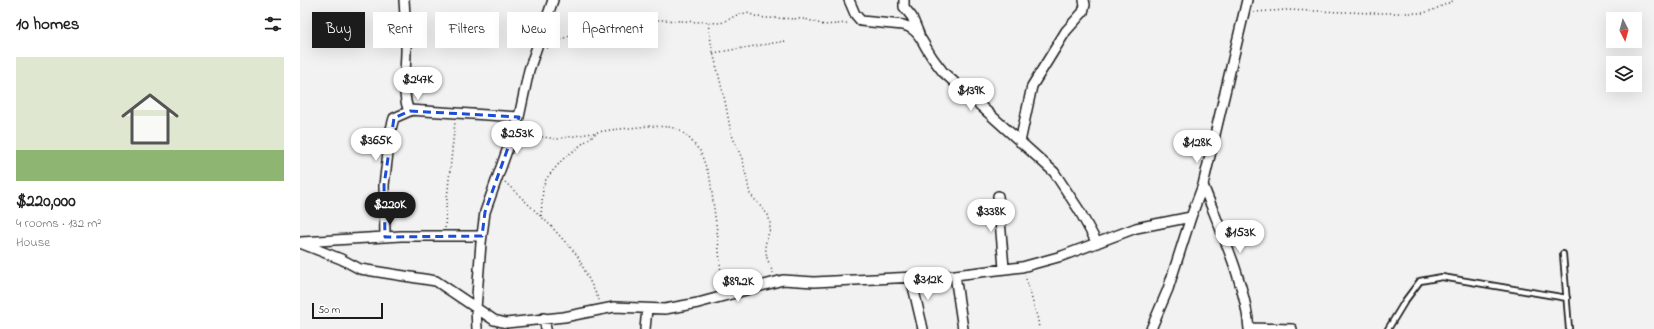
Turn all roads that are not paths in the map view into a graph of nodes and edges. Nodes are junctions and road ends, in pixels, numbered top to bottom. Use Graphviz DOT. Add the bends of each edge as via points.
graph roads {
  1 [pos="404,0"];
  2 [pos="553,0"];
  3 [pos="849,0"];
  4 [pos="904,0"];
  5 [pos="1084,0"];
  6 [pos="1247,0"];
  7 [pos="920,37"];
  8 [pos="410,111"];
  9 [pos="519,117"];
  10 [pos="1020,142"];
  11 [pos="1203,185"];
  12 [pos="998,196"];
  13 [pos="1191,217"];
  14 [pos="385,236"];
  15 [pos="482,236"];
  16 [pos="300,242"];
  17 [pos="1097,243"];
  18 [pos="1564,254"];
  19 [pos="1004,268"];
  20 [pos="955,275"];
  21 [pos="911,278"];
  22 [pos="1567,298"];
  23 [pos="476,309"];
  24 [pos="647,309"];
  25 [pos="544,318"];
  26 [pos="506,323"];
  27 [pos="477,329"];
  28 [pos="519,329"];
  29 [pos="546,329"];
  30 [pos="645,329"];
  31 [pos="923,329"];
  32 [pos="963,329"];
  33 [pos="1151,329"];
  34 [pos="1249,329"];
  35 [pos="1292,329"];
  36 [pos="1388,329"];
  37 [pos="1569,329"];
  1 -- 8 [label="street" via="406,106"];
  2 -- 9 [label="street" via="529,70"];
  3 -- 7 [label="street" via="861,21 909,27"];
  4 -- 7 [label="street" via="904,7 912,17"];
  5 -- 10 [label="street" via="1083,12 1066,31 1032,86"];
  6 -- 11 [label="street"];
  7 -- 10 [label="street" via="943,72"];
  8 -- 9 [label="street"];
  8 -- 14 [label="street" via="394,118 391,129 384,185"];
  9 -- 15 [label="street" via="485,212"];
  10 -- 17 [label="street" via="1061,181"];
  11 -- 13 [label="street"];
  11 -- 34 [label="street" via="1235,272"];
  12 -- 19 [label="street"];
  13 -- 17 [label="street" via="1136,228"];
  13 -- 33 [label="street" via="1168,289"];
  14 -- 15 [label="street"];
  14 -- 16 [label="street"];
  15 -- 23 [label="street"];
  16 -- 23 [label="street" via="360,269 436,281"];
  17 -- 19 [label="street" via="1022,267"];
  18 -- 22 [label="lane"];
  19 -- 20 [label="street"];
  20 -- 21 [label="street"];
  20 -- 32 [label="street"];
  21 -- 24 [label="street" via="776,281 679,307"];
  21 -- 31 [label="street"];
  22 -- 36 [label="lane" via="1442,277 1420,281 1404,301"];
  22 -- 37 [label="lane"];
  23 -- 26 [label="street" via="494,320"];
  23 -- 27 [label="street"];
  24 -- 25 [label="street" via="614,307 564,317"];
  24 -- 30 [label="street"];
  25 -- 26 [label="street"];
  25 -- 29 [label="street"];
  26 -- 28 [label="street"];
  34 -- 35 [label="street"];
}
